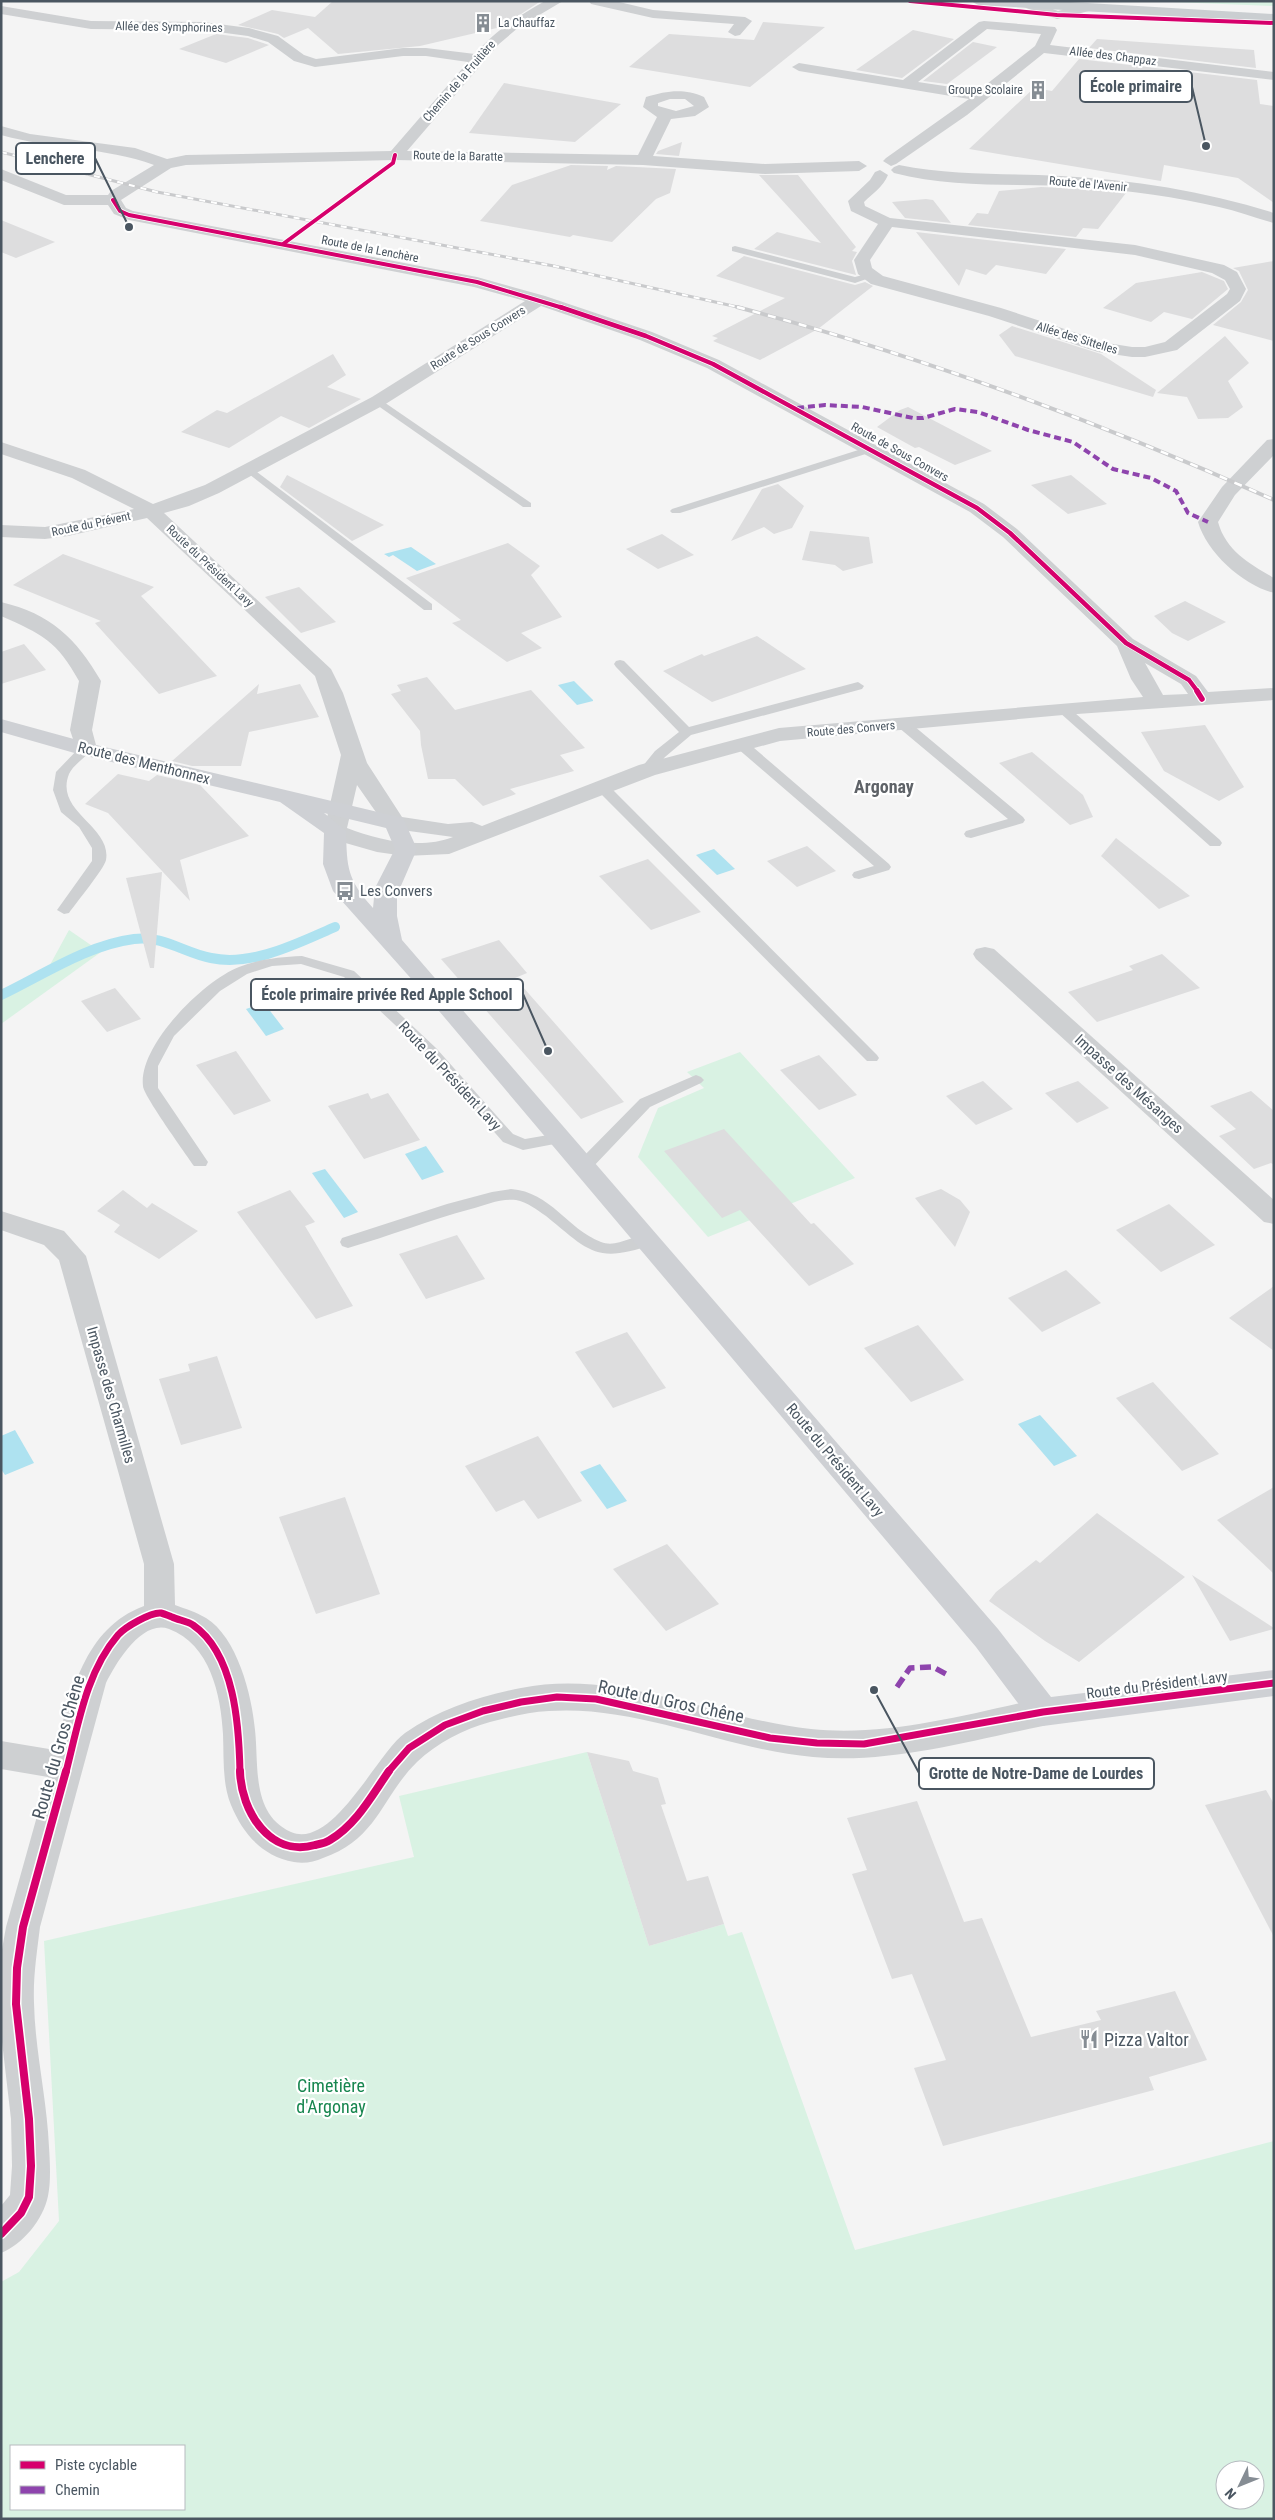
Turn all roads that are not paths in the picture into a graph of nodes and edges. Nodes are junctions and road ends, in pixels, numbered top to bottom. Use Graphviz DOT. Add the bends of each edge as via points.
graph roads {
  1 [pos="556,1"];
  2 [pos="596,1"];
  3 [pos="978,1"];
  4 [pos="1031,5"];
  5 [pos="1078,5"];
  6 [pos="1,10"];
  7 [pos="1274,11"];
  8 [pos="1057,15"];
  9 [pos="1274,18"];
  10 [pos="1050,30"];
  11 [pos="735,32"];
  12 [pos="1042,48"];
  13 [pos="478,59"];
  14 [pos="799,67"];
  15 [pos="1274,76"];
  16 [pos="906,85"];
  17 [pos="980,96"];
  18 [pos="666,114"];
  19 [pos="1,130"];
  20 [pos="396,155"];
  21 [pos="643,160"];
  22 [pos="166,164"];
  23 [pos="880,165"];
  24 [pos="1,174"];
  25 [pos="113,200"];
  26 [pos="1274,218"];
  27 [pos="887,222"];
  28 [pos="734,249"];
  29 [pos="870,276"];
  30 [pos="539,300"];
  31 [pos="378,401"];
  32 [pos="1273,446"];
  33 [pos="1,448"];
  34 [pos="871,449"];
  35 [pos="249,469"];
  36 [pos="527,505"];
  37 [pos="150,511"];
  38 [pos="676,511"];
  39 [pos="1,531"];
  40 [pos="1274,586"];
  41 [pos="428,607"];
  42 [pos="1,608"];
  43 [pos="1126,643"];
  44 [pos="620,664"];
  45 [pos="858,686"];
  46 [pos="1274,694"];
  47 [pos="1210,699"];
  48 [pos="1157,703"];
  49 [pos="1063,709"];
  50 [pos="1274,711"];
  51 [pos="904,724"];
  52 [pos="1,725"];
  53 [pos="686,732"];
  54 [pos="742,745"];
  55 [pos="86,749"];
  56 [pos="352,755"];
  57 [pos="647,770"];
  58 [pos="602,788"];
  59 [pos="288,798"];
  60 [pos="338,808"];
  61 [pos="394,823"];
  62 [pos="499,828"];
  63 [pos="335,831"];
  64 [pos="971,834"];
  65 [pos="1215,843"];
  66 [pos="406,849"];
  67 [pos="859,875"];
  68 [pos="64,910"];
  69 [pos="392,944"];
  70 [pos="985,954"];
  71 [pos="872,1058"];
  72 [pos="696,1080"];
  73 [pos="560,1138"];
  74 [pos="200,1162"];
  75 [pos="584,1166"];
  76 [pos="1274,1215"];
  77 [pos="1,1220"];
  78 [pos="648,1240"];
  79 [pos="348,1242"];
  80 [pos="160,1613"];
  81 [pos="1274,1683"];
  82 [pos="1043,1712"];
  83 [pos="1,1755"];
  84 [pos="67,1766"];
  85 [pos="1,2234"];
  1 -- 13 [label="street, Chemin de la Fruitière" via="514,24"];
  2 -- 11 [label="street" via="653,14 745,21"];
  3 -- 4 [label="main road"];
  4 -- 5 [label="main road"];
  4 -- 8 [label="street"];
  5 -- 7 [label="main road"];
  5 -- 8 [label="street"];
  5 -- 9 [label="main road"];
  6 -- 13 [label="street, Allée des Symphorines" via="91,25 203,26 249,32 273,39 299,58 315,63 403,52"];
  8 -- 10 [label="street"];
  10 -- 12 [label="street"];
  10 -- 16 [label="street" via="984,25"];
  12 -- 15 [label="street, Allée des Chappaz"];
  12 -- 17 [label="street"];
  13 -- 20 [label="street, Chemin de la Fruitière"];
  14 -- 16 [label="street"];
  16 -- 17 [label="street"];
  17 -- 23 [label="street" via="954,117"];
  18 -- 21 [label="street"];
  19 -- 22 [label="street, Route de la Baratte" via="29,138 135,153"];
  20 -- 21 [label="street, Route de la Baratte"];
  20 -- 22 [label="street, Route de la Baratte" via="186,160"];
  21 -- 23 [label="street, Route de la Baratte" via="765,169"];
  22 -- 25 [label="street" via="117,194"];
  23 -- 26 [label="street, Route de l'Avenir" via="937,177 1069,182 1154,191"];
  23 -- 27 [label="street, Allée des Sittelles" via="874,186 856,201 858,208"];
  24 -- 25 [label="street" via="64,200"];
  25 -- 30 [label="street, Route de la Lenchère" via="120,211 129,215 478,282"];
  27 -- 29 [label="street" via="862,260 864,270"];
  27 -- 29 [label="street, Allée des Sittelles" via="1134,250 1218,269 1231,276 1238,289 1234,297 1171,346 1132,352 1104,348 995,312 887,284"];
  28 -- 29 [label="lane" via="855,280"];
  30 -- 31 [label="street, Route de Sous Convers"];
  30 -- 34 [label="street, Route de Sous Convers" via="697,356"];
  31 -- 35 [label="street, Route de Sous Convers"];
  31 -- 36 [label="lane"];
  32 -- 40 [label="street" via="1222,501 1208,522 1212,539 1229,557"];
  33 -- 37 [label="street, Route du Président Lavy" via="81,476 128,497"];
  34 -- 38 [label="lane"];
  34 -- 43 [label="street, Route de Sous Convers" via="960,497 1003,526"];
  35 -- 37 [label="street, Route de Sous Convers" via="182,502"];
  35 -- 41 [label="lane"];
  37 -- 39 [label="street, Route du Prévent" via="45,533"];
  37 -- 56 [label="street, Route du Président Lavy" via="324,673"];
  42 -- 55 [label="street" via="52,633 64,642 82,667 90,681 81,730"];
  43 -- 47 [label="street, Route de Sous Convers" via="1189,680"];
  43 -- 48 [label="street, Route de Sous Convers"];
  44 -- 53 [label="lane"];
  45 -- 53 [label="lane"];
  46 -- 47 [label="street, Route des Convers"];
  47 -- 48 [label="street, Route des Convers"];
  47 -- 50 [label="street, Route des Convers"];
  48 -- 49 [label="street, Route des Convers"];
  49 -- 51 [label="street, Route des Convers"];
  49 -- 65 [label="lane"];
  51 -- 54 [label="street, Route des Convers" via="779,735"];
  51 -- 64 [label="lane" via="1018,820"];
  52 -- 55 [label="street, Route des Menthonnex"];
  53 -- 57 [label="lane"];
  54 -- 57 [label="street, Route des Convers"];
  54 -- 67 [label="lane" via="884,867"];
  55 -- 59 [label="street, Route des Menthonnex"];
  55 -- 68 [label="lane" via="63,772 60,790 68,812 84,824 100,848 99,861"];
  56 -- 60 [label="street, Route du Président Lavy" via="350,776"];
  56 -- 61 [label="street, Route du Président Lavy"];
  57 -- 58 [label="street, Route des Convers"];
  58 -- 62 [label="street, Route des Convers"];
  58 -- 71 [label="lane"];
  59 -- 60 [label="street, Route des Menthonnex"];
  59 -- 63 [label="street, Route des Menthonnex"];
  60 -- 61 [label="street, Route des Menthonnex"];
  60 -- 63 [label="street, Route du Président Lavy"];
  61 -- 62 [label="street, Route des Convers" via="448,831"];
  61 -- 66 [label="street, Route du Président Lavy"];
  62 -- 66 [label="street, Route des Convers" via="449,847"];
  63 -- 66 [label="street, Route des Convers" via="360,841"];
  63 -- 69 [label="street, Route du Président Lavy" via="334,864 345,891"];
  66 -- 69 [label="street" via="387,888 385,912"];
  69 -- 73 [label="street, Route du Président Lavy"];
  70 -- 76 [label="street, Impasse des Mésanges"];
  72 -- 75 [label="lane" via="645,1103"];
  73 -- 74 [label="lane, Route du Président Lavy" via="523,1146 508,1138 431,1052 349,974 302,960 271,962 242,971 215,988 168,1033 151,1066 150,1088"];
  73 -- 75 [label="street, Route du Président Lavy"];
  75 -- 78 [label="street, Route du Président Lavy"];
  77 -- 80 [label="street, Impasse des Charmilles" via="54,1238 72,1256 159,1564"];
  78 -- 79 [label="lane" via="608,1249 593,1246 555,1214 532,1199 515,1195 444,1211"];
  78 -- 82 [label="street, Route du Président Lavy" via="987,1638"];
  80 -- 82 [label="street, Route du Gros Chêne" via="193,1625 213,1646 227,1674 238,1728 240,1779 247,1803 258,1826 280,1844 301,1849 329,1842 352,1821 409,1748 445,1725 521,1702 557,1697 596,1699 770,1738 864,1744"];
  80 -- 84 [label="street, Route du Gros Chêne" via="139,1620 119,1634 102,1657 90,1683"];
  81 -- 82 [label="street, Route du Président Lavy"];
  83 -- 84 [label="street"];
  84 -- 85 [label="street, Route du Gros Chêne" via="23,1928 18,1968 16,2004 30,2138 29,2197 21,2213"];
}
